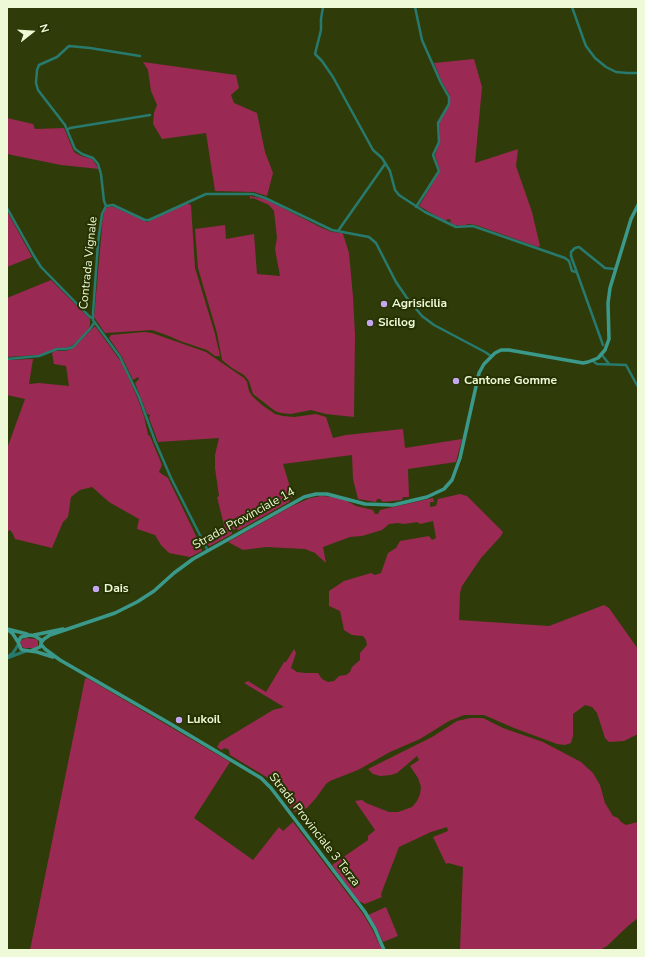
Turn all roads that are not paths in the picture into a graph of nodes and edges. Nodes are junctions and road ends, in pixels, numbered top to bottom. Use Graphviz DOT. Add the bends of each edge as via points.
graph roads {
  1 [pos="323,7"];
  2 [pos="415,7"];
  3 [pos="572,7"];
  4 [pos="140,56"];
  5 [pos="638,73"];
  6 [pos="150,115"];
  7 [pos="67,130"];
  8 [pos="385,164"];
  9 [pos="638,205"];
  10 [pos="106,206"];
  11 [pos="416,207"];
  12 [pos="7,208"];
  13 [pos="338,231"];
  14 [pos="615,269"];
  15 [pos="576,272"];
  16 [pos="93,318"];
  17 [pos="94,323"];
  18 [pos="603,345"];
  19 [pos="602,355"];
  20 [pos="491,356"];
  21 [pos="7,359"];
  22 [pos="593,361"];
  23 [pos="609,364"];
  24 [pos="638,387"];
  25 [pos="208,551"];
  26 [pos="84,624"];
  27 [pos="7,629"];
  28 [pos="32,635"];
  29 [pos="18,644"];
  30 [pos="41,644"];
  31 [pos="29,651"];
  32 [pos="7,658"];
  33 [pos="60,660"];
  34 [pos="384,950"];
  1 -- 8 [label="street" via="316,54 326,66 370,144"];
  2 -- 11 [label="street" via="422,40 449,96 449,104 438,123 439,142 433,155 439,171"];
  3 -- 5 [label="street" via="584,42 595,58 616,72"];
  4 -- 7 [label="street" via="69,46 39,65 36,86"];
  6 -- 7 [label="street"];
  7 -- 10 [label="street" via="75,149 93,158 98,164"];
  8 -- 11 [label="street" via="390,171 395,190 404,200"];
  8 -- 13 [label="street"];
  9 -- 14 [label="main road" via="630,219"];
  10 -- 13 [label="street, Contrada Vignale" via="113,205 149,220 206,194 253,194 321,226"];
  10 -- 16 [label="street, Contrada Vignale" via="102,214 98,243"];
  11 -- 15 [label="street" via="456,227 473,226 565,258 569,261 572,271"];
  12 -- 16 [label="street" via="41,267"];
  13 -- 20 [label="street, Contrada Vignale" via="363,235 372,240 396,282 422,316"];
  14 -- 15 [label="street" via="605,268 577,247 571,252"];
  14 -- 19 [label="main road" via="608,303 609,339"];
  15 -- 18 [label="street"];
  16 -- 17 [label="street, Contrada Vignale"];
  17 -- 21 [label="street" via="73,347 57,349 39,356"];
  17 -- 25 [label="street" via="120,357 139,397 155,441"];
  19 -- 22 [label="main road"];
  19 -- 23 [label="street"];
  20 -- 22 [label="main road" via="497,351 504,350 583,363"];
  20 -- 25 [label="main road, Strada Provinciale 14" via="478,373 460,458 452,480 444,489 427,497 393,505 365,504 333,494 309,496"];
  22 -- 23 [label="street" via="597,364"];
  23 -- 24 [label="street" via="626,365"];
  25 -- 26 [label="main road, Strada Provinciale 14" via="185,564 137,602"];
  26 -- 28 [label="main road"];
  26 -- 30 [label="main road" via="50,635"];
  27 -- 28 [label="main road"];
  27 -- 29 [label="main road"];
  28 -- 29 [label="main road" via="21,636"];
  28 -- 30 [label="main road" via="40,640"];
  29 -- 31 [label="main road" via="21,649"];
  29 -- 32 [label="street"];
  30 -- 31 [label="main road" via="36,650"];
  30 -- 33 [label="main road"];
  31 -- 32 [label="street"];
  31 -- 33 [label="main road"];
  33 -- 34 [label="main road, Strada Provinciale 3 Terza" via="261,778 368,917"];
}
